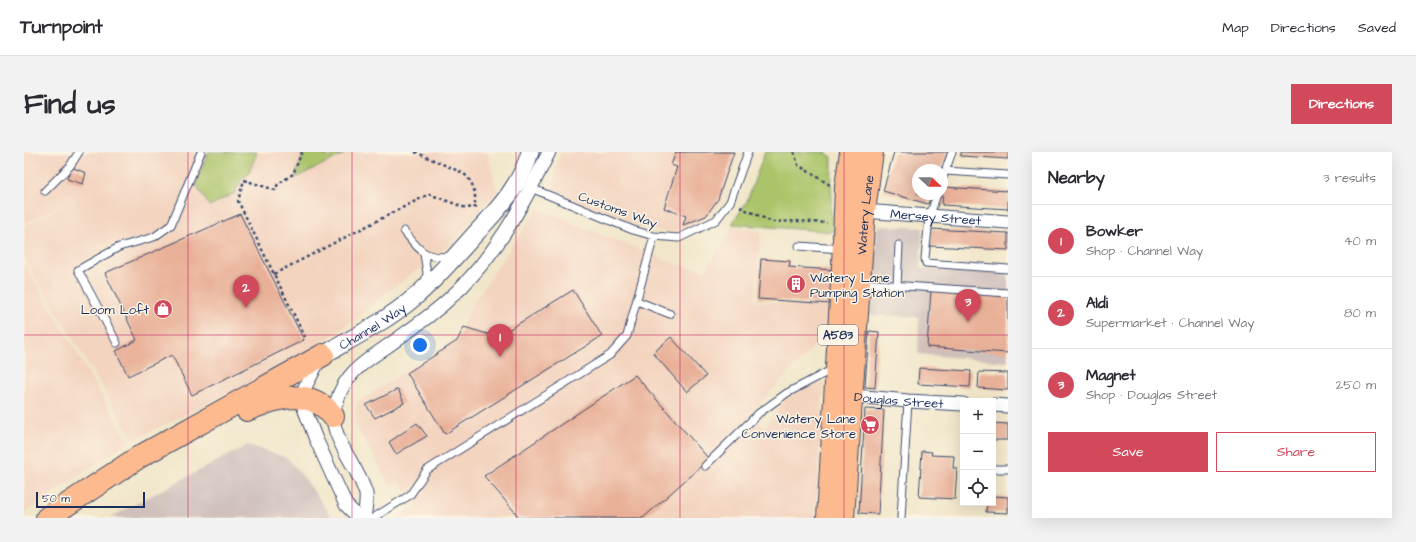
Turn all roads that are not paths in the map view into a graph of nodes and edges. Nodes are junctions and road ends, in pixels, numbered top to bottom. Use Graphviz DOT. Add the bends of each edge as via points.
graph roads {
  1 [pos="79,152"];
  2 [pos="201,152"];
  3 [pos="530,152"];
  4 [pos="549,152"];
  5 [pos="748,152"];
  6 [pos="851,152"];
  7 [pos="872,152"];
  8 [pos="952,152"];
  9 [pos="948,164"];
  10 [pos="948,171"];
  11 [pos="1008,175"];
  12 [pos="531,188"];
  13 [pos="45,191"];
  14 [pos="935,200"];
  15 [pos="864,212"];
  16 [pos="929,218"];
  17 [pos="1008,222"];
  18 [pos="404,230"];
  19 [pos="654,236"];
  20 [pos="899,245"];
  21 [pos="799,246"];
  22 [pos="852,250"];
  23 [pos="424,254"];
  24 [pos="456,256"];
  25 [pos="1008,269"];
  26 [pos="850,283"];
  27 [pos="897,286"];
  28 [pos="424,288"];
  29 [pos="1008,293"];
  30 [pos="637,301"];
  31 [pos="670,314"];
  32 [pos="117,343"];
  33 [pos="323,355"];
  34 [pos="836,367"];
  35 [pos="844,395"];
  36 [pos="303,398"];
  37 [pos="908,401"];
  38 [pos="960,404"];
  39 [pos="996,406"];
  40 [pos="1008,406"];
  41 [pos="333,416"];
  42 [pos="139,457"];
  43 [pos="705,466"];
  44 [pos="996,469"];
  45 [pos="1008,469"];
  46 [pos="47,518"];
  47 [pos="359,518"];
  48 [pos="364,518"];
  49 [pos="373,518"];
  50 [pos="828,518"];
  51 [pos="843,518"];
  52 [pos="901,518"];
  1 -- 13 [label="lane" via="70,166"];
  2 -- 32 [label="lane" via="171,225 154,237 119,247 78,270"];
  3 -- 24 [label="street, Channel Way" via="526,168 506,200"];
  4 -- 12 [label="street, Channel Way"];
  5 -- 19 [label="lane, Customs Way" via="730,202 716,220 679,238"];
  6 -- 22 [label="highway, Watery Lane / A583" via="843,226"];
  7 -- 15 [label="highway, Watery Lane / A583"];
  8 -- 9 [label="lane"];
  10 -- 11 [label="lane"];
  12 -- 19 [label="lane, Customs Way" via="633,230"];
  12 -- 41 [label="street, Channel Way" via="504,234 474,274 449,299 395,341 367,359 350,375 339,393"];
  14 -- 16 [label="lane"];
  15 -- 16 [label="street, Mersey Street"];
  15 -- 22 [label="highway, Watery Lane / A583"];
  16 -- 17 [label="street, Mersey Street"];
  16 -- 25 [label="lane" via="926,263"];
  18 -- 23 [label="lane"];
  19 -- 30 [label="lane"];
  20 -- 27 [label="lane"];
  21 -- 22 [label="lane"];
  22 -- 26 [label="highway, Watery Lane / A583"];
  23 -- 24 [label="lane" via="438,258"];
  23 -- 28 [label="lane" via="427,273"];
  24 -- 28 [label="street, Channel Way"];
  26 -- 27 [label="lane"];
  26 -- 34 [label="highway, Watery Lane / A583"];
  26 -- 35 [label="highway, Watery Lane / A583"];
  27 -- 29 [label="lane"];
  28 -- 33 [label="street, Channel Way" via="388,318"];
  30 -- 31 [label="lane"];
  30 -- 49 [label="lane" via="627,336 610,355 427,470 410,495"];
  33 -- 36 [label="street, Channel Way" via="309,376"];
  33 -- 42 [label="highway"];
  34 -- 35 [label="highway, Watery Lane / A583"];
  34 -- 43 [label="lane" via="787,393 759,413"];
  35 -- 37 [label="street, Douglas Street"];
  35 -- 50 [label="highway, Watery Lane / A583"];
  35 -- 51 [label="highway, Watery Lane / A583"];
  36 -- 41 [label="highway" via="323,406"];
  36 -- 42 [label="highway" via="286,397 270,401"];
  36 -- 47 [label="street, Channel Way" via="307,418 346,505"];
  37 -- 38 [label="street, Douglas Street"];
  37 -- 52 [label="lane"];
  39 -- 40 [label="street"];
  41 -- 48 [label="street" via="341,442 366,494"];
  42 -- 46 [label="highway"];
  44 -- 45 [label="lane"];
}
